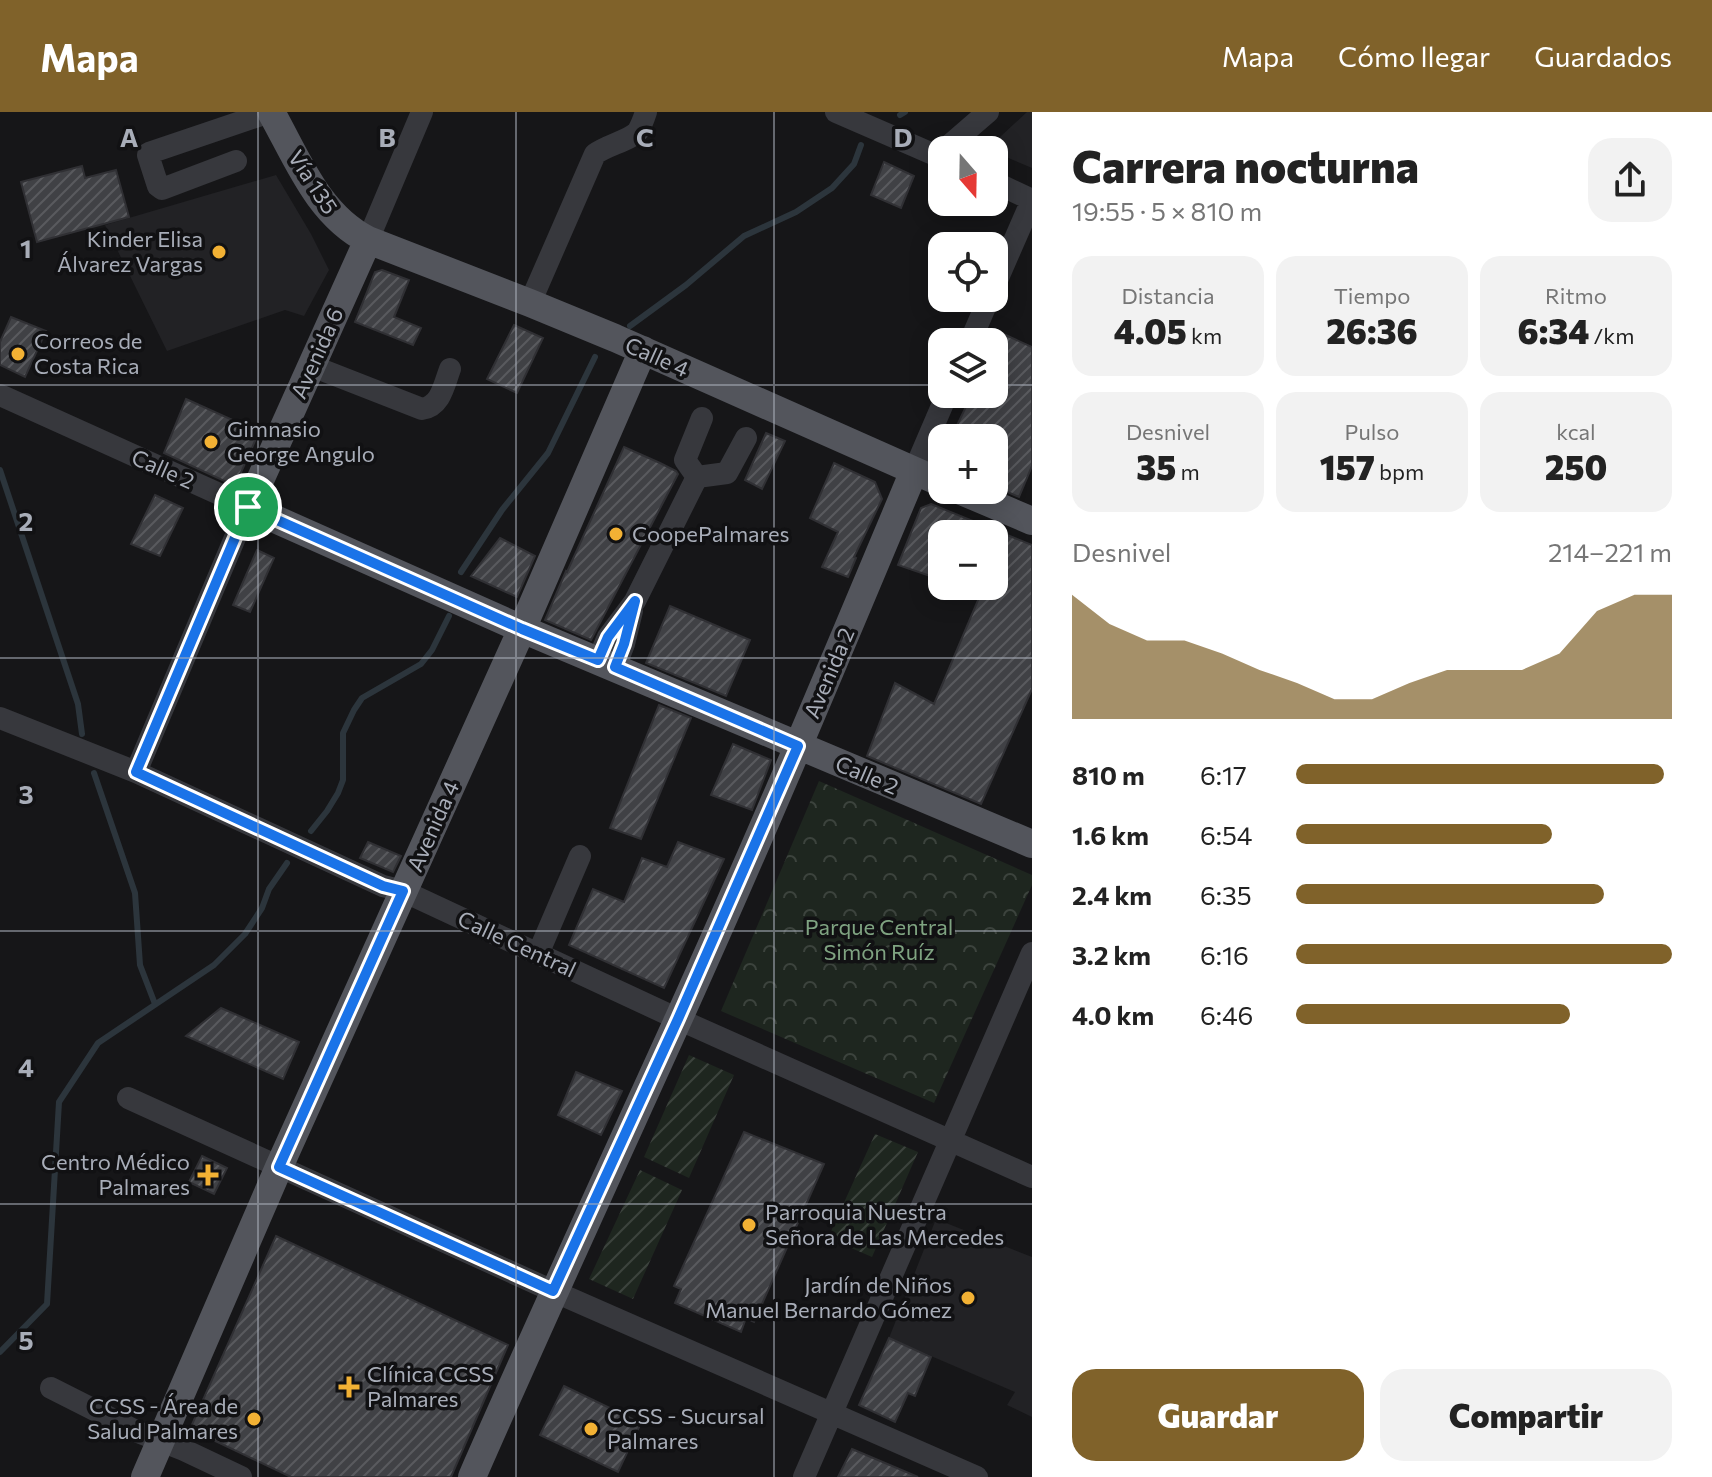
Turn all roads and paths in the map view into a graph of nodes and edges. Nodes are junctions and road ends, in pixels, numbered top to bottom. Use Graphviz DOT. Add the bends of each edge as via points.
graph roads {
  1 [pos="270,112"];
  2 [pos="422,112"];
  3 [pos="646,112"];
  4 [pos="836,112"];
  5 [pos="988,112"];
  6 [pos="961,136"];
  7 [pos="928,149"];
  8 [pos="236,161"];
  9 [pos="1008,189"];
  10 [pos="1032,200"];
  11 [pos="368,240"];
  12 [pos="1008,255"];
  13 [pos="530,303"];
  14 [pos="643,350"];
  15 [pos="312,366"];
  16 [pos="450,369"];
  17 [pos="0,395"];
  18 [pos="941,408"];
  19 [pos="702,418"];
  20 [pos="746,438"];
  21 [pos="914,471"];
  22 [pos="697,477"];
  23 [pos="928,477"];
  24 [pos="992,504"];
  25 [pos="248,507"];
  26 [pos="1032,521"];
  27 [pos="522,629"];
  28 [pos="606,663"];
  29 [pos="0,718"];
  30 [pos="798,746"];
  31 [pos="136,772"];
  32 [pos="1032,844"];
  33 [pos="580,856"];
  34 [pos="403,891"];
  35 [pos="1032,953"];
  36 [pos="538,954"];
  37 [pos="678,1019"];
  38 [pos="128,1098"];
  39 [pos="950,1140"];
  40 [pos="279,1167"];
  41 [pos="1032,1177"];
  42 [pos="553,1291"];
  43 [pos="51,1388"];
  44 [pos="833,1414"];
  45 [pos="160,1442"];
  46 [pos="145,1477"];
  47 [pos="241,1477"];
  48 [pos="472,1477"];
  49 [pos="804,1477"];
  50 [pos="977,1477"];
  1 -- 8 [label="street" via="148,155 162,189"];
  1 -- 11 [label="main road, Vía 135" via="326,207"];
  2 -- 11 [label="street, Avenida 6"];
  3 -- 13 [label="street" via="631,137 595,154"];
  4 -- 7 [label="street"];
  5 -- 6 [label="street"];
  9 -- 10 [label="street"];
  10 -- 12 [label="street"];
  11 -- 13 [label="main road, Calle 4"];
  11 -- 15 [label="main road, Avenida 6"];
  13 -- 14 [label="main road, Calle 4"];
  14 -- 21 [label="main road, Calle 4"];
  14 -- 27 [label="main road, Avenida 4"];
  15 -- 16 [label="street" via="422,409 436,403"];
  15 -- 25 [label="main road, Avenida 6"];
  17 -- 25 [label="street, Calle 2"];
  18 -- 21 [label="street, Avenida 2"];
  19 -- 22 [label="street" via="685,460"];
  20 -- 22 [label="street" via="727,473"];
  21 -- 23 [label="main road, Calle 4"];
  21 -- 30 [label="main road, Avenida 2"];
  22 -- 28 [label="street" via="635,601 608,637"];
  24 -- 26 [label="main road"];
  25 -- 27 [label="main road, Calle 2"];
  25 -- 31 [label="street, Avenida 6"];
  27 -- 28 [label="main road, Calle 2"];
  27 -- 34 [label="main road, Avenida 4"];
  28 -- 30 [label="main road, Calle 2"];
  29 -- 31 [label="street, Calle Central"];
  30 -- 32 [label="main road, Calle 2"];
  30 -- 37 [label="main road, Avenida 2"];
  31 -- 34 [label="street, Calle Central"];
  33 -- 36 [label="street"];
  34 -- 36 [label="street, Calle Central"];
  34 -- 40 [label="main road, Avenida 4"];
  35 -- 39 [label="street"];
  36 -- 37 [label="street, Calle Central"];
  37 -- 39 [label="street, Calle Central"];
  37 -- 42 [label="main road, Avenida 2"];
  38 -- 40 [label="street"];
  39 -- 41 [label="street, Calle Central"];
  39 -- 44 [label="street"];
  40 -- 42 [label="street"];
  40 -- 45 [label="main road, Avenida 4"];
  42 -- 44 [label="street"];
  42 -- 48 [label="main road, Avenida 2"];
  43 -- 45 [label="street"];
  44 -- 49 [label="street"];
  44 -- 50 [label="street"];
  45 -- 46 [label="main road, Avenida 4"];
  45 -- 47 [label="street"];
}
